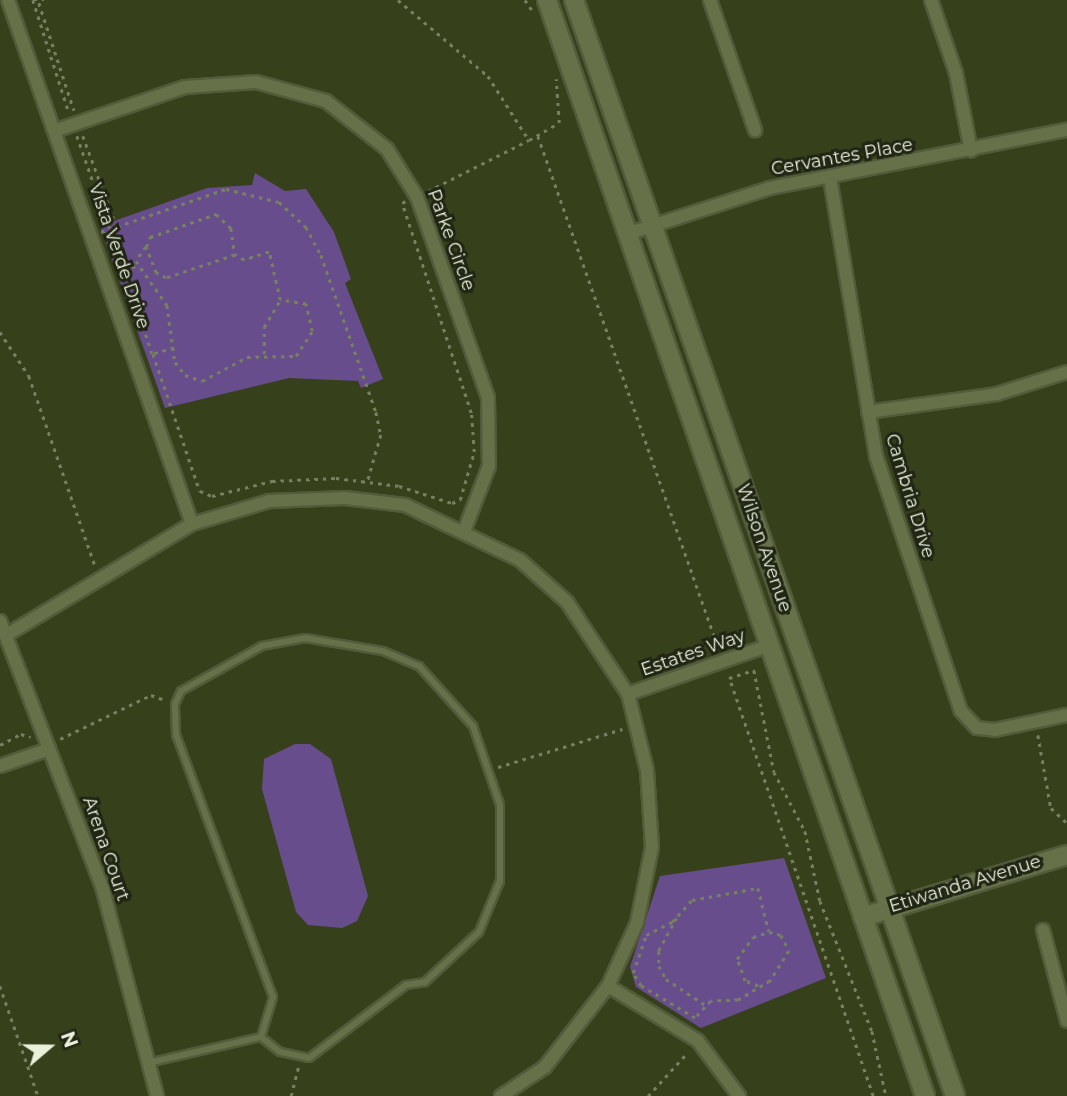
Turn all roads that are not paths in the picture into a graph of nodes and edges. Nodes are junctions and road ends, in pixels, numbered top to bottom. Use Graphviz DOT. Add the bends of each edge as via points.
graph roads {
  1 [pos="8,0"];
  2 [pos="547,0"];
  3 [pos="574,0"];
  4 [pos="710,0"];
  5 [pos="930,0"];
  6 [pos="57,130"];
  7 [pos="755,130"];
  8 [pos="1067,130"];
  9 [pos="971,151"];
  10 [pos="831,178"];
  11 [pos="654,225"];
  12 [pos="627,234"];
  13 [pos="1067,372"];
  14 [pos="868,412"];
  15 [pos="192,524"];
  16 [pos="465,529"];
  17 [pos="0,621"];
  18 [pos="8,634"];
  19 [pos="770,645"];
  20 [pos="628,694"];
  21 [pos="1067,715"];
  22 [pos="48,746"];
  23 [pos="0,766"];
  24 [pos="1067,855"];
  25 [pos="889,907"];
  26 [pos="863,917"];
  27 [pos="1043,930"];
  28 [pos="608,986"];
  29 [pos="1067,1021"];
  30 [pos="261,1037"];
  31 [pos="148,1063"];
  32 [pos="157,1096"];
  33 [pos="502,1096"];
  34 [pos="739,1096"];
  35 [pos="925,1096"];
  36 [pos="955,1096"];
  1 -- 6 [label="street, Vista Verde Drive"];
  2 -- 12 [label="main road, Wilson Avenue"];
  3 -- 11 [label="main road, Wilson Avenue"];
  4 -- 7 [label="street"];
  5 -- 9 [label="street" via="956,73"];
  6 -- 15 [label="street, Vista Verde Drive"];
  6 -- 16 [label="street, Parke Circle" via="186,87 256,82 326,101 387,149 417,197 488,398 489,466"];
  8 -- 9 [label="street, Cervantes Place"];
  9 -- 10 [label="street, Cervantes Place"];
  10 -- 11 [label="street, Cervantes Place" via="770,188"];
  10 -- 14 [label="street, Cambria Drive"];
  11 -- 12 [label="street, Cervantes Place"];
  11 -- 25 [label="main road, Wilson Avenue"];
  12 -- 19 [label="main road, Wilson Avenue"];
  13 -- 14 [label="street" via="997,394"];
  14 -- 21 [label="street, Cambria Drive" via="876,456 961,711 977,729"];
  15 -- 16 [label="street" via="269,500 345,498 405,505"];
  15 -- 18 [label="street" via="98,576"];
  16 -- 20 [label="street" via="520,560 567,602"];
  17 -- 18 [label="street, Arena Court"];
  18 -- 22 [label="street, Arena Court"];
  19 -- 20 [label="street, Estates Way"];
  19 -- 26 [label="main road, Wilson Avenue"];
  20 -- 28 [label="street" via="647,770 652,847 637,923"];
  22 -- 23 [label="street"];
  22 -- 31 [label="street, Arena Court" via="103,890"];
  24 -- 25 [label="main road, Etiwanda Avenue"];
  25 -- 26 [label="main road, Etiwanda Avenue"];
  25 -- 36 [label="main road, Wilson Avenue"];
  26 -- 35 [label="main road, Wilson Avenue"];
  27 -- 29 [label="street"];
  28 -- 33 [label="street" via="545,1066"];
  28 -- 34 [label="street" via="698,1041"];
  30 -- 30 [label="lane" via="273,997 270,976 176,735 174,704 192,680 262,646 305,638 345,641 419,666 473,726 492,769 500,819 500,881 479,932 425,982 406,985 309,1058 300,1058"];
  30 -- 31 [label="lane"];
  31 -- 32 [label="street, Arena Court"];
}
